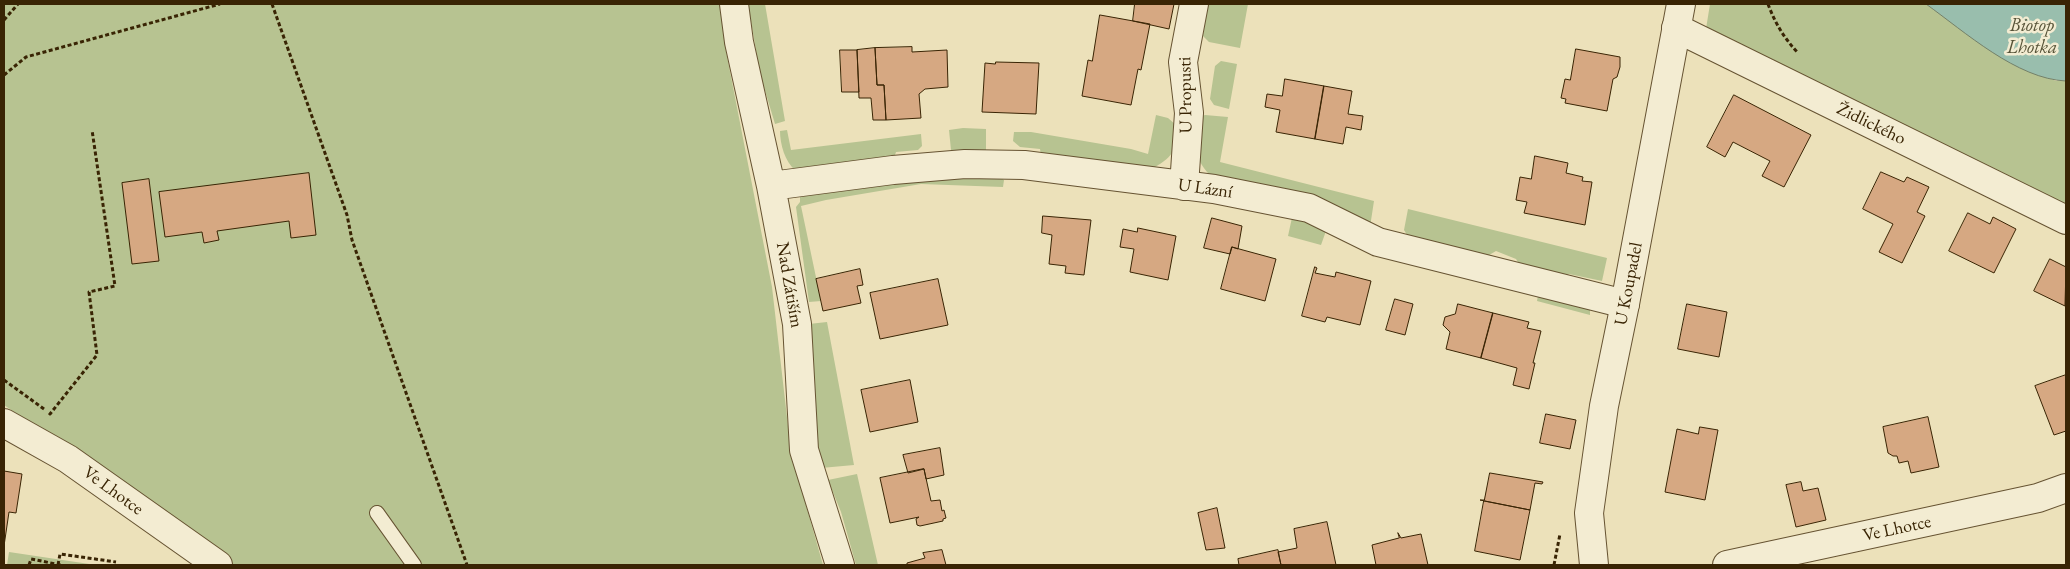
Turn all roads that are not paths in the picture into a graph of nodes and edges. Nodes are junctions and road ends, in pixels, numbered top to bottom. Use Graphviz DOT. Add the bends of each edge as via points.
graph roads {
  1 [pos="734,4"];
  2 [pos="1194,4"];
  3 [pos="1678,16"];
  4 [pos="771,186"];
  5 [pos="1184,186"];
  6 [pos="2066,220"];
  7 [pos="1625,304"];
  8 [pos="4,423"];
  9 [pos="2066,488"];
  10 [pos="377,513"];
  11 [pos="218,565"];
  12 [pos="414,565"];
  13 [pos="840,565"];
  14 [pos="1594,565"];
  15 [pos="1727,565"];
  1 -- 4 [label="street, Nad Zátiším" via="739,42"];
  2 -- 5 [label="street, U Propusti" via="1183,62 1188,113"];
  3 -- 6 [label="street, Židlického"];
  3 -- 7 [label="street, U Koupadel"];
  4 -- 5 [label="street, U Lázní" via="966,164 1024,165"];
  4 -- 13 [label="street, Nad Zátiším" via="797,324 804,450"];
  5 -- 7 [label="street, U Lázní" via="1309,208 1378,242"];
  7 -- 14 [label="street, U Koupadel" via="1604,406 1589,513"];
  8 -- 11 [label="street, Ve Lhotce" via="68,459"];
  9 -- 15 [label="street, Ve Lhotce" via="2038,498"];
  10 -- 12 [label="lane"];
}
